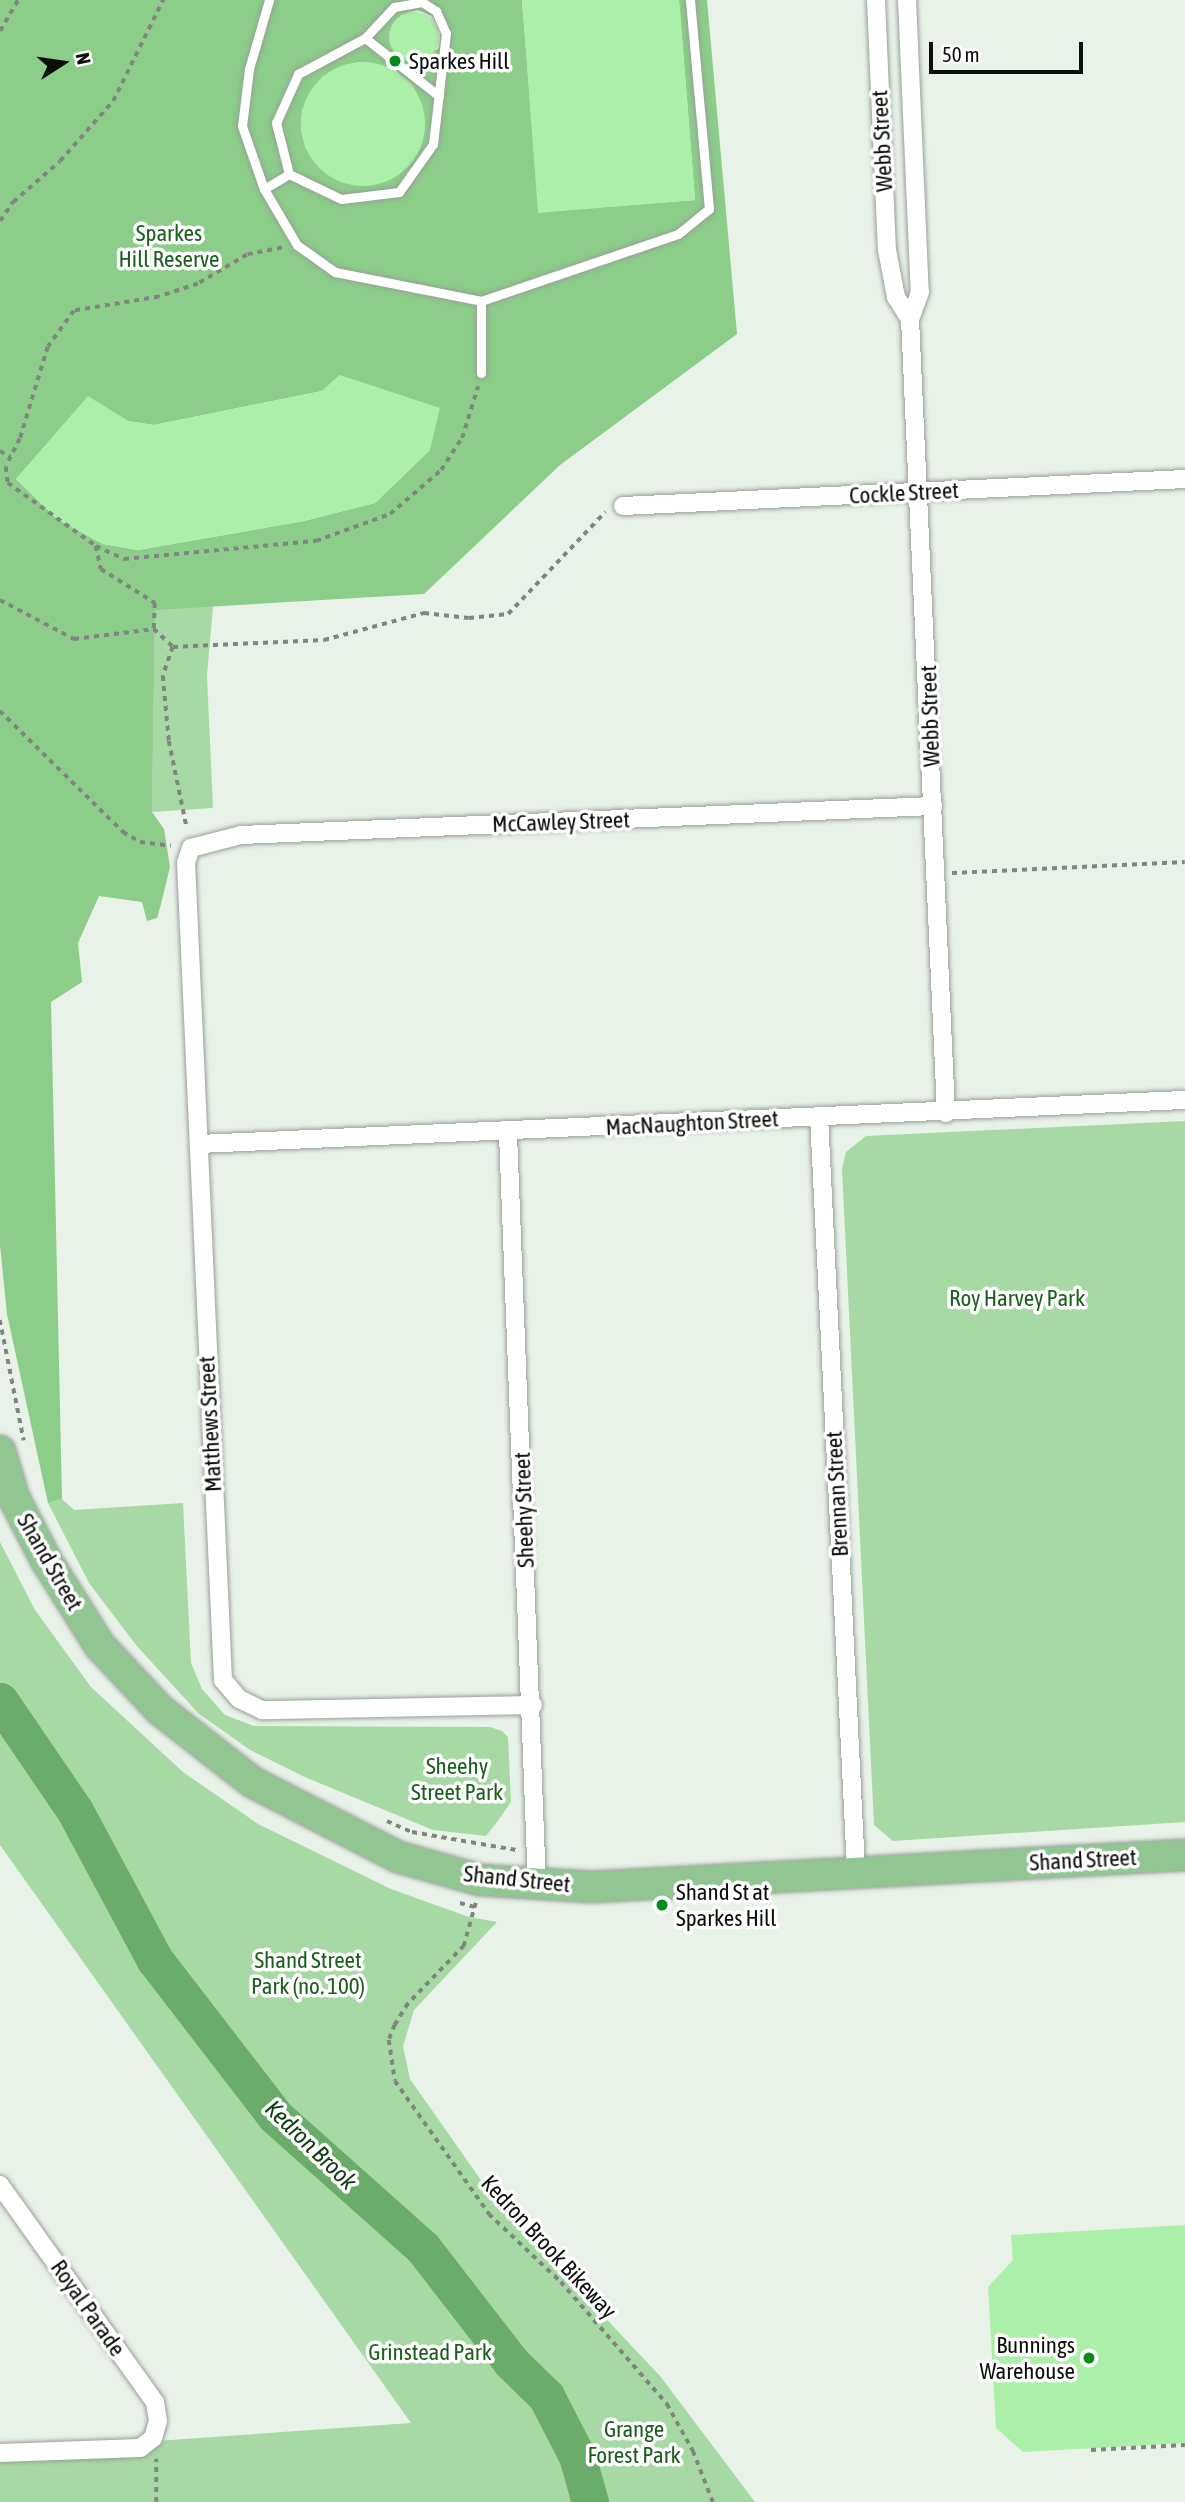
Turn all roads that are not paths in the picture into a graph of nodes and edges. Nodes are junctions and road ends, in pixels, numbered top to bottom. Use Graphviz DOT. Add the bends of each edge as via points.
graph roads {
  1 [pos="269,0"];
  2 [pos="690,0"];
  3 [pos="876,0"];
  4 [pos="907,0"];
  5 [pos="365,38"];
  6 [pos="439,96"];
  7 [pos="289,174"];
  8 [pos="264,189"];
  9 [pos="481,301"];
  10 [pos="910,319"];
  11 [pos="481,373"];
  12 [pos="1185,479"];
  13 [pos="920,492"];
  14 [pos="623,506"];
  15 [pos="933,806"];
  16 [pos="191,848"];
  17 [pos="1185,1100"];
  18 [pos="946,1113"];
  19 [pos="819,1116"];
  20 [pos="508,1134"];
  21 [pos="199,1144"];
  22 [pos="14,1453"];
  23 [pos="533,1705"];
  24 [pos="1185,1855"];
  25 [pos="856,1871"];
  26 [pos="537,1886"];
  27 [pos="0,2185"];
  28 [pos="0,2453"];
  1 -- 8 [label="lane" via="249,69 242,126"];
  2 -- 9 [label="lane" via="709,209 678,234"];
  3 -- 10 [label="street, Webb Street" via="887,250 896,297"];
  4 -- 10 [label="street, Webb Street" via="920,292"];
  5 -- 6 [label="lane"];
  5 -- 6 [label="lane" via="394,7 422,2 436,11 446,33"];
  5 -- 7 [label="lane" via="298,74 276,123"];
  6 -- 7 [label="lane" via="433,144 399,192 341,199"];
  7 -- 8 [label="lane"];
  8 -- 9 [label="lane" via="297,245 335,272"];
  9 -- 11 [label="lane"];
  10 -- 13 [label="street, Webb Street"];
  12 -- 13 [label="street, Cockle Street"];
  13 -- 14 [label="street, Cockle Street"];
  13 -- 15 [label="street, Webb Street"];
  15 -- 16 [label="street, McCawley Street" via="240,835"];
  15 -- 18 [label="street, Webb Street"];
  16 -- 21 [label="street, Matthews Street" via="186,863"];
  17 -- 18 [label="street, MacNaughton Street"];
  18 -- 19 [label="street, MacNaughton Street"];
  19 -- 20 [label="street, MacNaughton Street"];
  19 -- 25 [label="street, Brennan Street"];
  20 -- 21 [label="street, MacNaughton Street"];
  20 -- 23 [label="street, Sheehy Street"];
  21 -- 23 [label="street, Matthews Street" via="223,1680 239,1699 262,1710"];
  22 -- 26 [label="main road, Shand Street" via="14,1498 46,1560 100,1646 184,1731 279,1798 398,1857 480,1880"];
  23 -- 26 [label="street, Sheehy Street"];
  24 -- 25 [label="main road, Shand Street"];
  25 -- 26 [label="main road, Shand Street"];
  27 -- 28 [label="street, Royal Parade" via="155,2402 158,2421 153,2438 140,2448"];
}
